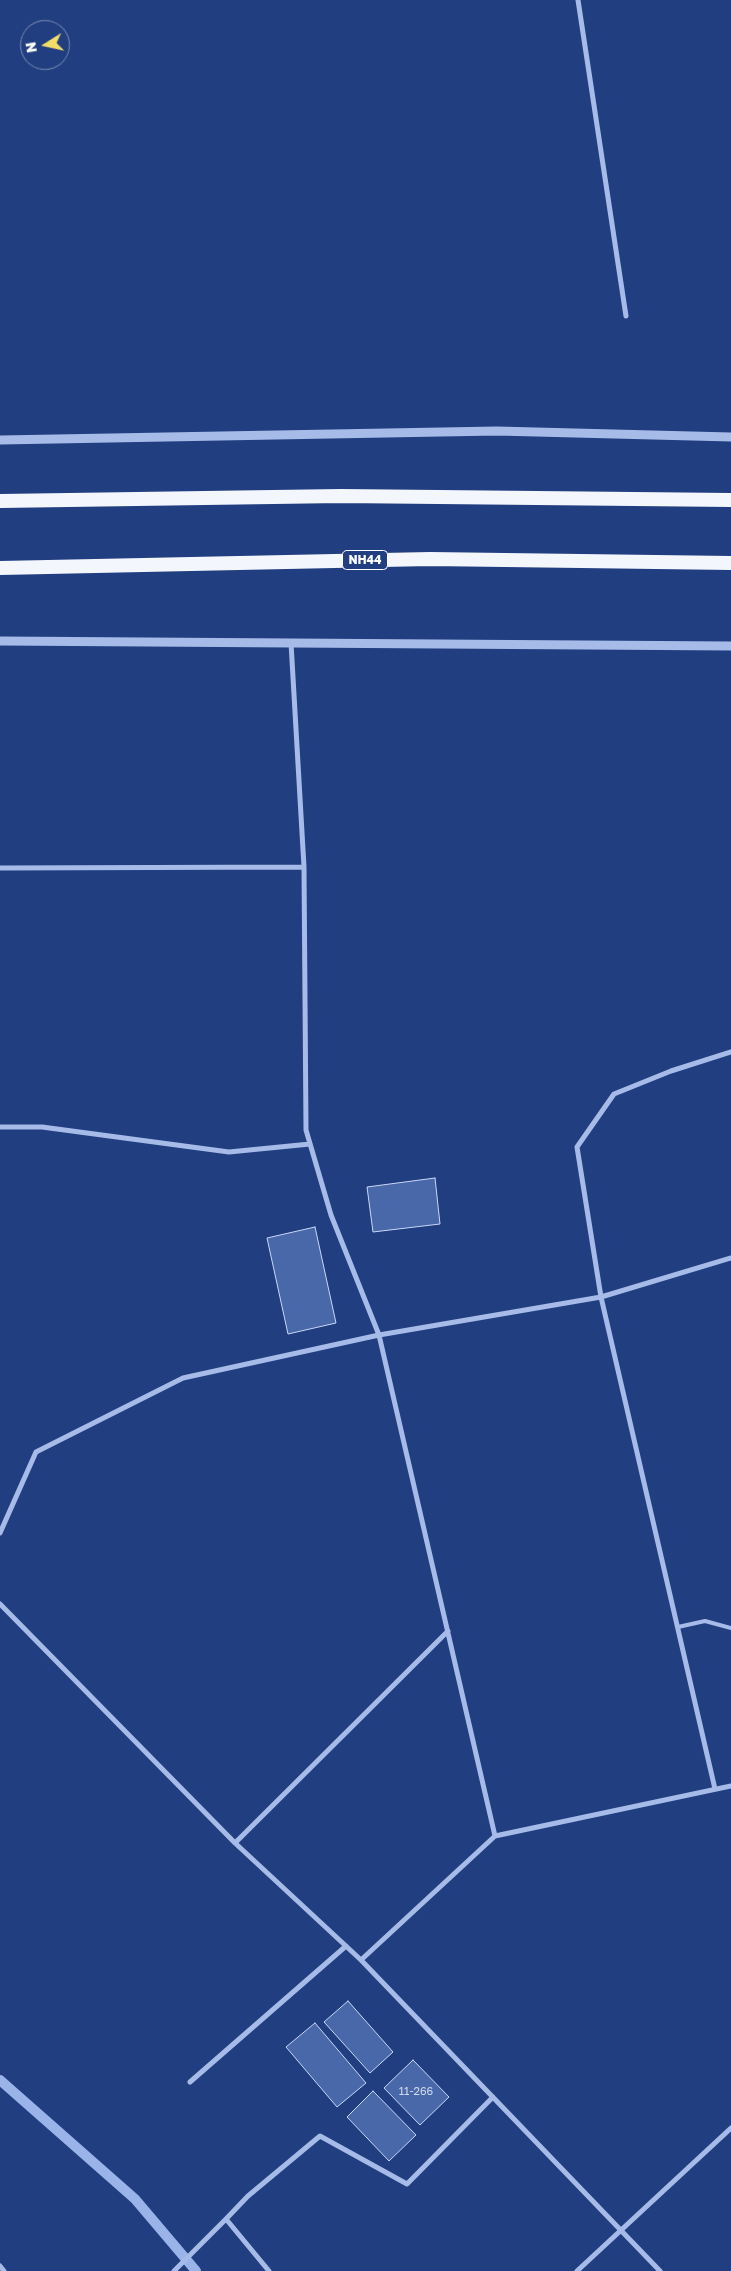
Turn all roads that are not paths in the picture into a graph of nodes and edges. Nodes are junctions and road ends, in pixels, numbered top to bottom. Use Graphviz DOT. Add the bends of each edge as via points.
graph roads {
  1 [pos="578,0"];
  2 [pos="626,316"];
  3 [pos="731,437"];
  4 [pos="0,440"];
  5 [pos="0,500"];
  6 [pos="731,500"];
  7 [pos="731,563"];
  8 [pos="0,568"];
  9 [pos="0,641"];
  10 [pos="291,642"];
  11 [pos="731,646"];
  12 [pos="304,867"];
  13 [pos="0,868"];
  14 [pos="731,1052"];
  15 [pos="0,1127"];
  16 [pos="310,1144"];
  17 [pos="731,1258"];
  18 [pos="601,1297"];
  19 [pos="379,1335"];
  20 [pos="0,1532"];
  21 [pos="0,1604"];
  22 [pos="678,1627"];
  23 [pos="731,1628"];
  24 [pos="448,1631"];
  25 [pos="731,1786"];
  26 [pos="716,1789"];
  27 [pos="495,1836"];
  28 [pos="235,1843"];
  29 [pos="346,1946"];
  30 [pos="361,1960"];
  31 [pos="190,2082"];
  32 [pos="493,2097"];
  33 [pos="731,2128"];
  34 [pos="226,2219"];
  35 [pos="621,2230"];
  36 [pos="0,2266"];
  37 [pos="4,2271"];
  38 [pos="174,2271"];
  39 [pos="269,2271"];
  40 [pos="577,2271"];
  41 [pos="660,2271"];
  1 -- 2 [label="street"];
  3 -- 4 [label="street" via="497,432"];
  5 -- 6 [label="highway" via="340,496"];
  7 -- 8 [label="highway, NH44" via="430,558"];
  9 -- 10 [label="street"];
  10 -- 11 [label="street"];
  10 -- 12 [label="street"];
  12 -- 13 [label="street"];
  12 -- 16 [label="street" via="306,1130"];
  14 -- 18 [label="street" via="614,1094 577,1147"];
  15 -- 16 [label="street" via="42,1127 228,1152"];
  16 -- 19 [label="street" via="331,1215"];
  17 -- 18 [label="street"];
  18 -- 19 [label="street"];
  18 -- 22 [label="street"];
  19 -- 20 [label="street" via="184,1378 36,1452"];
  19 -- 24 [label="street"];
  21 -- 28 [label="street"];
  22 -- 23 [label="lane" via="705,1621"];
  22 -- 26 [label="street"];
  24 -- 27 [label="street"];
  24 -- 28 [label="street"];
  25 -- 26 [label="street"];
  26 -- 27 [label="street"];
  27 -- 30 [label="street"];
  28 -- 29 [label="street"];
  29 -- 30 [label="street"];
  29 -- 31 [label="street"];
  30 -- 32 [label="street"];
  32 -- 34 [label="street" via="407,2184 320,2136 248,2196"];
  32 -- 35 [label="street"];
  33 -- 35 [label="street"];
  34 -- 38 [label="street"];
  34 -- 39 [label="street"];
  35 -- 40 [label="street"];
  35 -- 41 [label="street"];
  36 -- 37 [label="street"];
}
